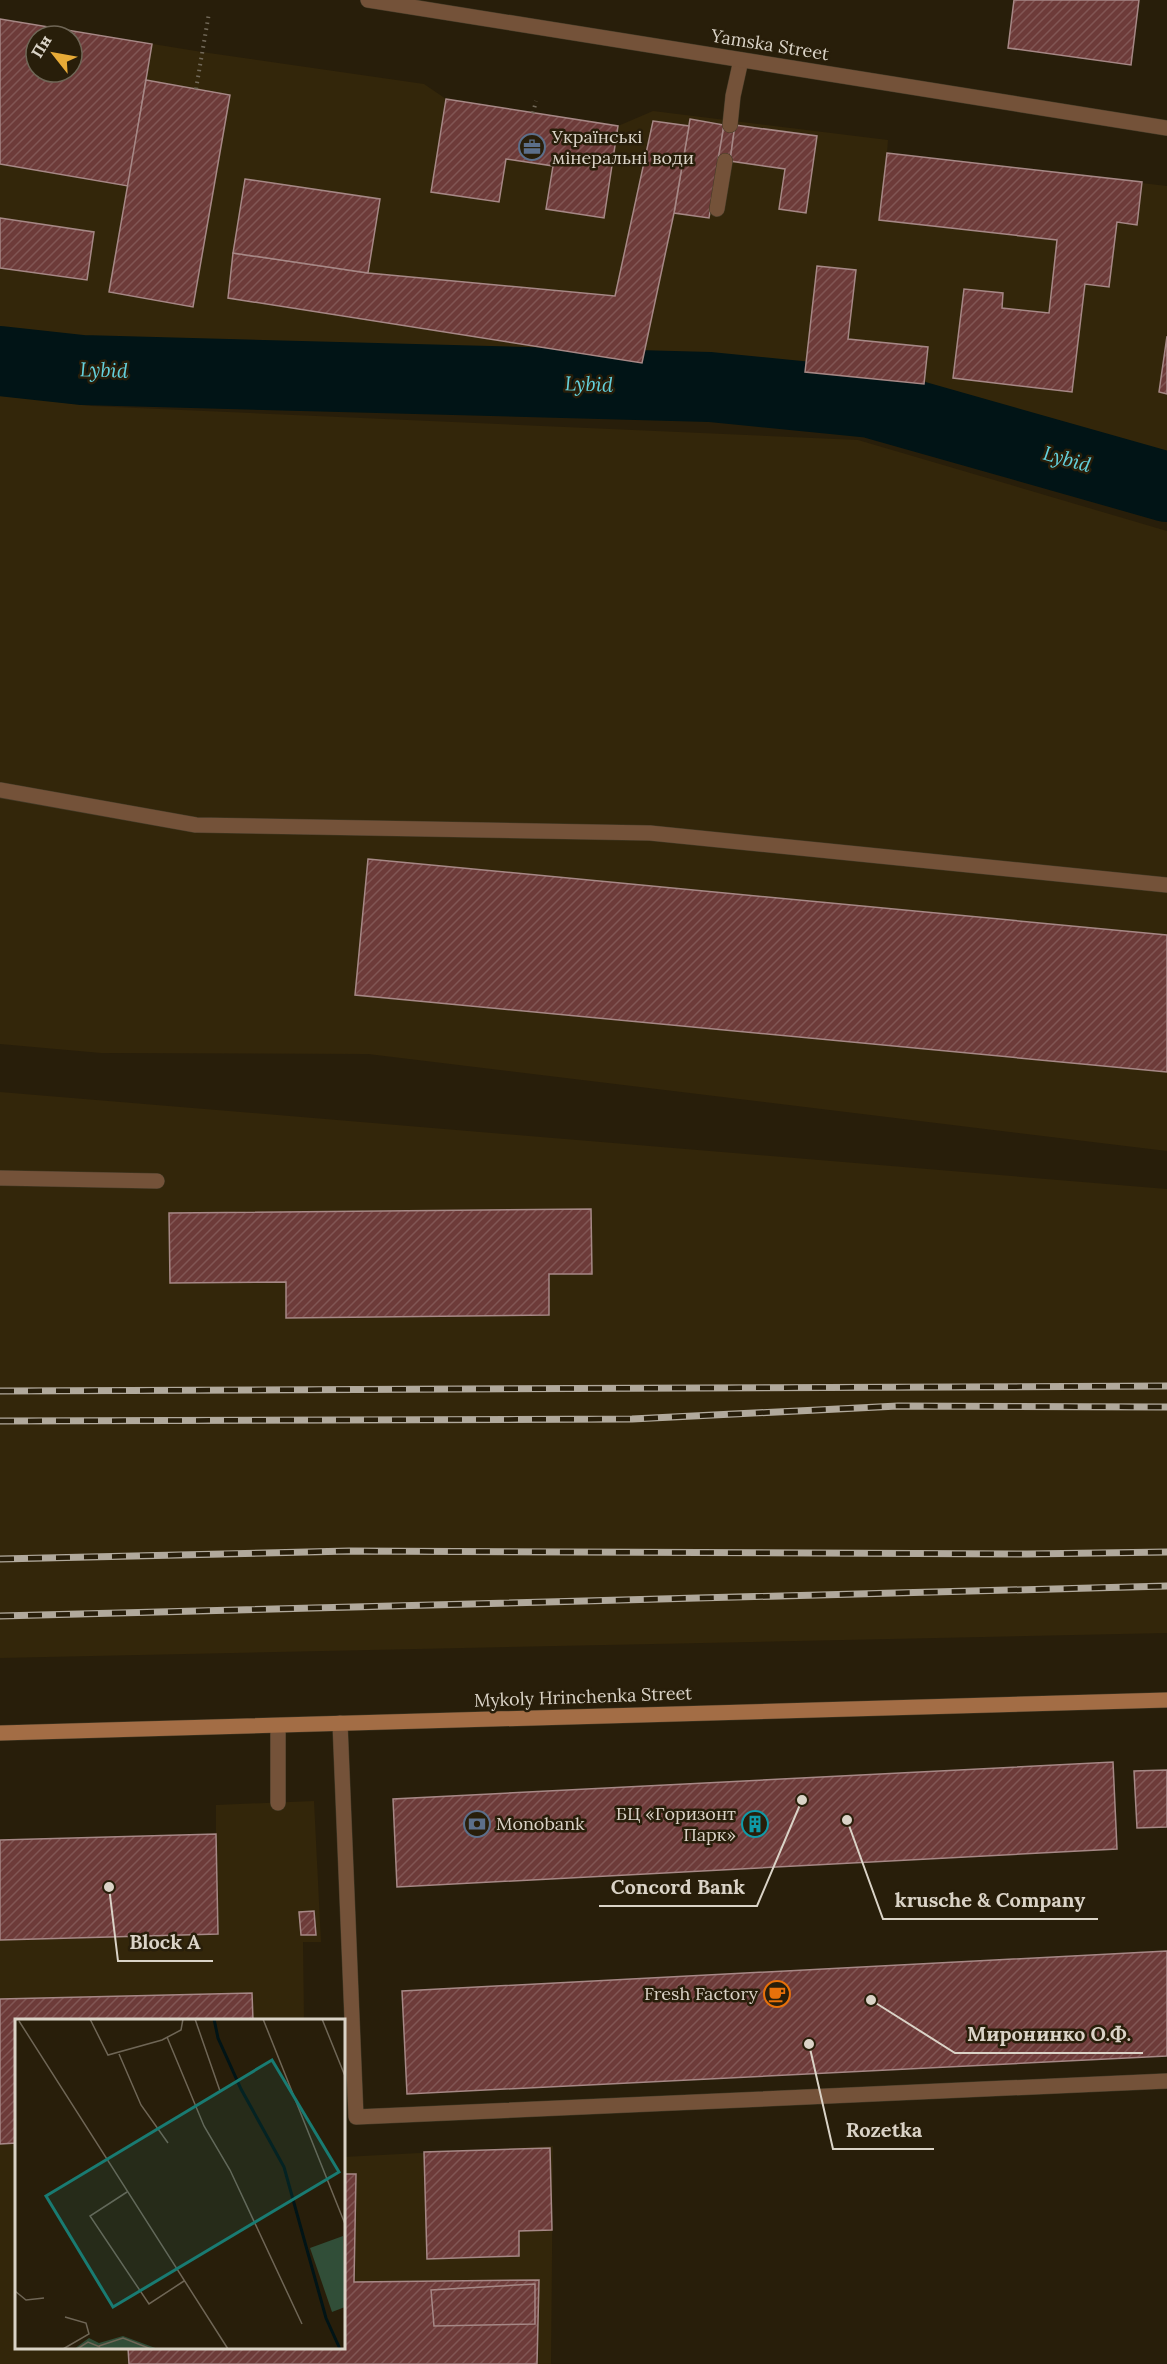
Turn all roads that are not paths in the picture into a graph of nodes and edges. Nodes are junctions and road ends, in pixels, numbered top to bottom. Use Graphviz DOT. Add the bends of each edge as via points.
graph roads {
  1 [pos="368,0"];
  2 [pos="741,60"];
  3 [pos="730,125"];
  4 [pos="1167,128"];
  5 [pos="725,161"];
  6 [pos="717,208"];
  7 [pos="0,790"];
  8 [pos="1167,885"];
  9 [pos="0,1178"];
  10 [pos="157,1181"];
  11 [pos="1167,1700"];
  12 [pos="340,1723"];
  13 [pos="278,1726"];
  14 [pos="0,1733"];
  15 [pos="278,1803"];
  16 [pos="1167,2081"];
  1 -- 2 [label="street, Yamska Street"];
  2 -- 3 [label="street"];
  2 -- 4 [label="street, Yamska Street"];
  5 -- 6 [label="street"];
  7 -- 8 [label="street" via="196,825 650,833"];
  9 -- 10 [label="street"];
  11 -- 12 [label="main road, Mykoly Hrinchenka Street"];
  12 -- 13 [label="main road, Mykoly Hrinchenka Street"];
  12 -- 16 [label="street" via="356,2117"];
  13 -- 14 [label="main road, Mykoly Hrinchenka Street"];
  13 -- 15 [label="street"];
}
